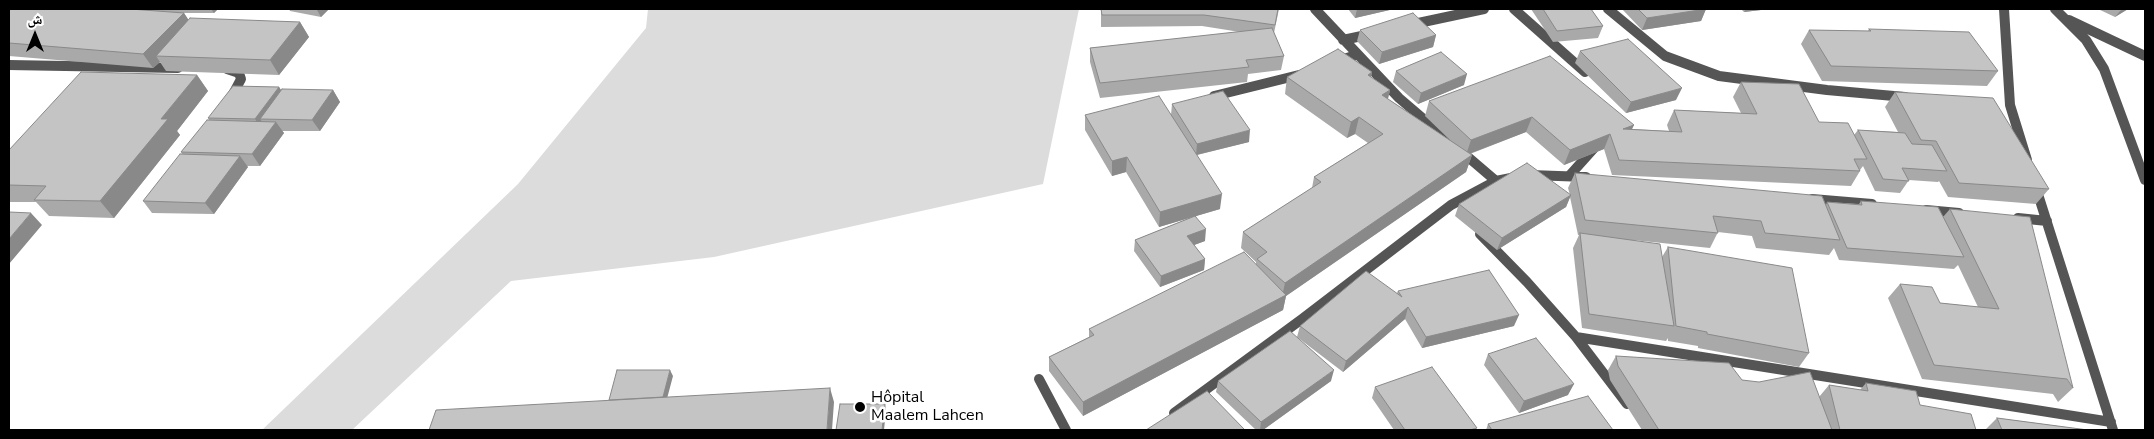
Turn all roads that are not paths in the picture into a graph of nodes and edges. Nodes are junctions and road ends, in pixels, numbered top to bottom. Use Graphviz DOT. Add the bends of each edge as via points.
graph roads {
  1 [pos="1315,9"];
  2 [pos="1484,9"];
  3 [pos="1514,9"];
  4 [pos="1608,9"];
  5 [pos="2004,9"];
  6 [pos="2055,9"];
  7 [pos="2062,17"];
  8 [pos="1400,28"];
  9 [pos="1381,32"];
  10 [pos="1343,40"];
  11 [pos="1356,55"];
  12 [pos="2145,56"];
  13 [pos="1329,64"];
  14 [pos="9,65"];
  15 [pos="193,68"];
  16 [pos="212,68"];
  17 [pos="1311,70"];
  18 [pos="1595,80"];
  19 [pos="1915,98"];
  20 [pos="1201,100"];
  21 [pos="224,108"];
  22 [pos="1601,140"];
  23 [pos="1570,176"];
  24 [pos="1600,178"];
  25 [pos="2145,180"];
  26 [pos="1496,181"];
  27 [pos="1798,197"];
  28 [pos="1878,205"];
  29 [pos="1918,209"];
  30 [pos="1968,214"];
  31 [pos="2008,217"];
  32 [pos="2047,221"];
  33 [pos="1472,226"];
  34 [pos="1576,337"];
  35 [pos="1039,379"];
  36 [pos="1635,415"];
  37 [pos="1165,420"];
  38 [pos="2112,426"];
  39 [pos="1066,430"];
  1 -- 10 [label="street"];
  2 -- 8 [label="street"];
  3 -- 18 [label="street"];
  4 -- 19 [label="street" via="1665,56 1719,76"];
  5 -- 32 [label="street" via="2005,105"];
  6 -- 7 [label="street"];
  7 -- 12 [label="street"];
  7 -- 25 [label="street" via="2086,40 2104,69"];
  9 -- 10 [label="street"];
  10 -- 11 [label="street"];
  11 -- 13 [label="street"];
  11 -- 26 [label="street" via="1399,98"];
  14 -- 15 [label="street" via="100,71"];
  16 -- 21 [label="street" via="240,73 241,79"];
  17 -- 20 [label="street" via="1284,80"];
  22 -- 23 [label="street"];
  23 -- 24 [label="street"];
  23 -- 26 [label="street" via="1534,175"];
  26 -- 37 [label="street"];
  27 -- 28 [label="street"];
  29 -- 30 [label="street"];
  31 -- 32 [label="street"];
  32 -- 38 [label="street"];
  33 -- 34 [label="street"];
  34 -- 36 [label="street"];
  34 -- 38 [label="street"];
  35 -- 39 [label="street"];
}
